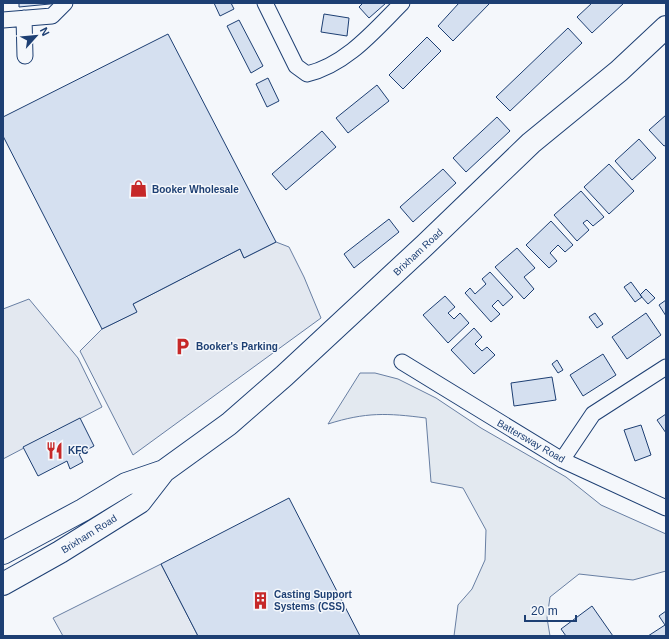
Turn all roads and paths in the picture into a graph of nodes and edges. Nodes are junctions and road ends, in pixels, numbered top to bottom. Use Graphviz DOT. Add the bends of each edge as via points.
graph roads {
  1 [pos="65,3"];
  2 [pos="265,3"];
  3 [pos="402,3"];
  4 [pos="24,18"];
  5 [pos="3,20"];
  6 [pos="666,27"];
  7 [pos="25,56"];
  8 [pos="402,362"];
  9 [pos="666,367"];
  10 [pos="562,460"];
  11 [pos="164,471"];
  12 [pos="666,508"];
  13 [pos="3,553"];
  14 [pos="3,584"];
  1 -- 4 [label="street" via="52,16"];
  2 -- 3 [label="street" via="296,66 307,74 331,65 365,40"];
  4 -- 5 [label="street"];
  4 -- 7 [label="street"];
  6 -- 11 [label="main road, Brixham Road" via="619,72 531,143 284,376 229,424"];
  8 -- 10 [label="street, Battersway Road"];
  9 -- 10 [label="street" via="593,414"];
  10 -- 12 [label="street, Battersway Road"];
  11 -- 13 [label="main road, Brixham Road" via="126,484"];
  11 -- 14 [label="main road, Brixham Road" via="140,502"];
}
